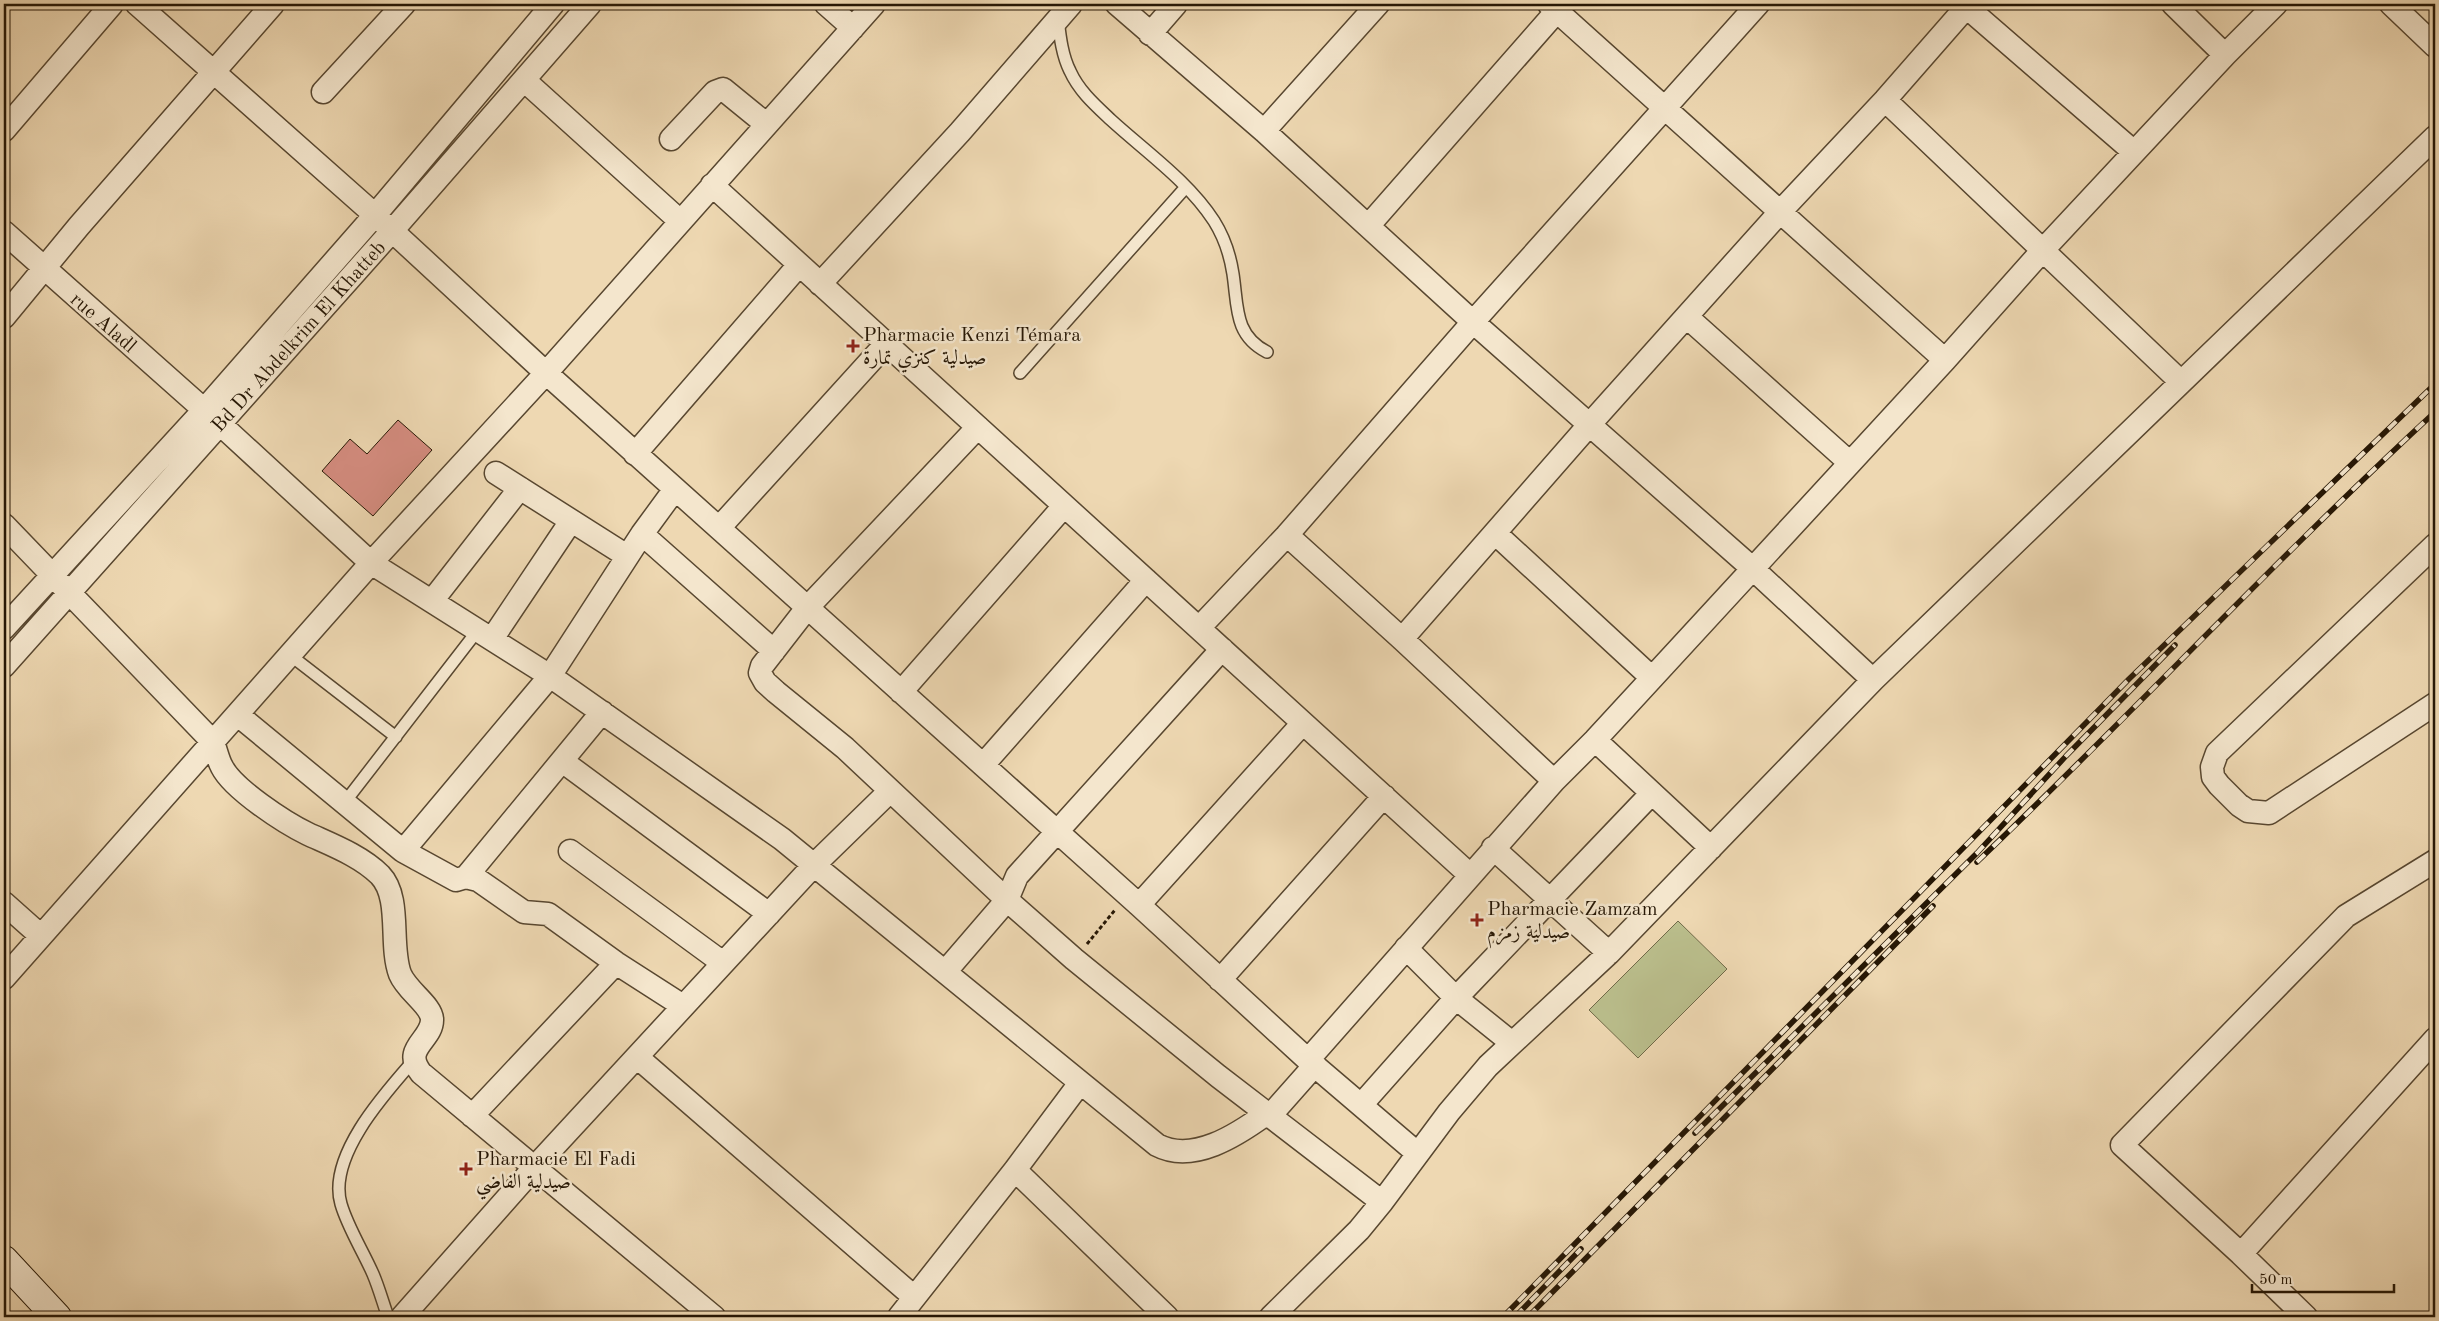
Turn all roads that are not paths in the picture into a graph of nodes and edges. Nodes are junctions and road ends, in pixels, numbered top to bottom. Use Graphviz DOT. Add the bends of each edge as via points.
graph roads {
  1 [pos="112,4"];
  2 [pos="137,4"];
  3 [pos="273,4"];
  4 [pos="553,4"];
  5 [pos="590,4"];
  6 [pos="826,4"];
  7 [pos="874,4"];
  8 [pos="1117,4"];
  9 [pos="1176,4"];
  10 [pos="1378,4"];
  11 [pos="1758,4"];
  12 [pos="2173,4"];
  13 [pos="2276,4"];
  14 [pos="2391,4"];
  15 [pos="1966,5"];
  16 [pos="1556,6"];
  17 [pos="392,8"];
  18 [pos="1064,11"];
  19 [pos="853,28"];
  20 [pos="1150,34"];
  21 [pos="2435,46"];
  22 [pos="2225,55"];
  23 [pos="213,70"];
  24 [pos="524,80"];
  25 [pos="323,92"];
  26 [pos="1885,100"];
  27 [pos="1665,108"];
  28 [pos="766,124"];
  29 [pos="4,130"];
  30 [pos="1264,131"];
  31 [pos="2435,137"];
  32 [pos="671,139"];
  33 [pos="2134,152"];
  34 [pos="712,185"];
  35 [pos="1186,187"];
  36 [pos="1780,212"];
  37 [pos="375,215"];
  38 [pos="680,221"];
  39 [pos="1368,225"];
  40 [pos="392,231"];
  41 [pos="4,232"];
  42 [pos="2042,251"];
  43 [pos="800,265"];
  44 [pos="44,269"];
  45 [pos="820,284"];
  46 [pos="4,317"];
  47 [pos="1687,317"];
  48 [pos="1473,322"];
  49 [pos="886,344"];
  50 [pos="1267,352"];
  51 [pos="1945,360"];
  52 [pos="546,373"];
  53 [pos="1020,373"];
  54 [pos="2180,381"];
  55 [pos="212,417"];
  56 [pos="1590,424"];
  57 [pos="978,427"];
  58 [pos="635,454"];
  59 [pos="1849,462"];
  60 [pos="496,473"];
  61 [pos="520,488"];
  62 [pos="675,489"];
  63 [pos="1064,506"];
  64 [pos="572,521"];
  65 [pos="4,525"];
  66 [pos="719,528"];
  67 [pos="642,534"];
  68 [pos="1496,534"];
  69 [pos="1287,535"];
  70 [pos="2435,544"];
  71 [pos="627,556"];
  72 [pos="372,563"];
  73 [pos="1752,568"];
  74 [pos="52,576"];
  75 [pos="1146,580"];
  76 [pos="70,593"];
  77 [pos="432,601"];
  78 [pos="807,608"];
  79 [pos="4,628"];
  80 [pos="1199,628"];
  81 [pos="485,635"];
  82 [pos="1402,639"];
  83 [pos="1222,649"];
  84 [pos="774,651"];
  85 [pos="290,655"];
  86 [pos="4,666"];
  87 [pos="550,676"];
  88 [pos="1651,677"];
  89 [pos="1873,680"];
  90 [pos="901,692"];
  91 [pos="2435,704"];
  92 [pos="602,712"];
  93 [pos="238,715"];
  94 [pos="1303,723"];
  95 [pos="396,737"];
  96 [pos="1595,740"];
  97 [pos="213,742"];
  98 [pos="562,761"];
  99 [pos="983,765"];
  100 [pos="1554,781"];
  101 [pos="890,791"];
  102 [pos="1652,793"];
  103 [pos="1384,796"];
  104 [pos="344,802"];
  105 [pos="1058,832"];
  106 [pos="1493,848"];
  107 [pos="1711,848"];
  108 [pos="403,851"];
  109 [pos="570,851"];
  110 [pos="2435,861"];
  111 [pos="814,865"];
  112 [pos="1470,875"];
  113 [pos="466,877"];
  114 [pos="1007,900"];
  115 [pos="1134,900"];
  116 [pos="1550,900"];
  117 [pos="4,903"];
  118 [pos="769,914"];
  119 [pos="42,936"];
  120 [pos="1406,948"];
  121 [pos="1609,953"];
  122 [pos="616,963"];
  123 [pos="723,963"];
  124 [pos="945,972"];
  125 [pos="4,978"];
  126 [pos="1220,980"];
  127 [pos="1456,998"];
  128 [pos="684,1006"];
  129 [pos="2435,1039"];
  130 [pos="1512,1043"];
  131 [pos="637,1057"];
  132 [pos="415,1059"];
  133 [pos="1311,1062"];
  134 [pos="1080,1083"];
  135 [pos="1362,1104"];
  136 [pos="1267,1115"];
  137 [pos="472,1116"];
  138 [pos="1417,1153"];
  139 [pos="534,1168"];
  140 [pos="1015,1170"];
  141 [pos="1382,1202"];
  142 [pos="2241,1254"];
  143 [pos="4,1260"];
  144 [pos="914,1297"];
  145 [pos="57,1317"];
  146 [pos="388,1317"];
  147 [pos="402,1317"];
  148 [pos="714,1317"];
  149 [pos="899,1317"];
  150 [pos="1167,1317"];
  151 [pos="1271,1317"];
  152 [pos="2306,1317"];
  1 -- 29 [label="street"];
  2 -- 23 [label="street"];
  3 -- 23 [label="street"];
  4 -- 37 [label="street"];
  5 -- 24 [label="street, Bd Dr Abdelkrim El Khatteb"];
  6 -- 19 [label="street"];
  7 -- 19 [label="street"];
  8 -- 20 [label="street"];
  9 -- 20 [label="street"];
  10 -- 30 [label="street"];
  11 -- 27 [label="street"];
  12 -- 22 [label="street"];
  13 -- 22 [label="street, rue Aladl"];
  14 -- 21 [label="street"];
  15 -- 26 [label="street"];
  15 -- 33 [label="street"];
  16 -- 27 [label="street"];
  16 -- 39 [label="street"];
  17 -- 25 [label="street"];
  18 -- 35 [label="lane" via="1062,47 1070,71 1086,97"];
  18 -- 45 [label="street" via="960,132"];
  19 -- 28 [label="street"];
  20 -- 30 [label="street"];
  22 -- 33 [label="street, rue Aladl"];
  23 -- 37 [label="street"];
  23 -- 44 [label="street"];
  24 -- 38 [label="street"];
  24 -- 40 [label="street, Bd Dr Abdelkrim El Khatteb"];
  26 -- 36 [label="street"];
  26 -- 42 [label="street"];
  27 -- 36 [label="street"];
  27 -- 48 [label="street"];
  28 -- 32 [label="street" via="723,89 715,92"];
  28 -- 34 [label="street"];
  30 -- 39 [label="street"];
  31 -- 54 [label="street"];
  33 -- 42 [label="street, rue Aladl"];
  34 -- 38 [label="street"];
  34 -- 43 [label="street"];
  35 -- 50 [label="lane" via="1224,237 1233,274 1236,308 1245,335"];
  35 -- 53 [label="lane"];
  36 -- 47 [label="street"];
  36 -- 51 [label="street"];
  37 -- 40 [label="street"];
  37 -- 55 [label="street"];
  38 -- 52 [label="street"];
  39 -- 48 [label="street"];
  40 -- 52 [label="street"];
  40 -- 55 [label="street, Bd Dr Abdelkrim El Khatteb"];
  41 -- 44 [label="street, rue Aladl"];
  42 -- 51 [label="street, rue Aladl"];
  42 -- 54 [label="street"];
  43 -- 45 [label="street"];
  43 -- 58 [label="street"];
  44 -- 46 [label="street"];
  44 -- 55 [label="street, rue Aladl"];
  45 -- 49 [label="street"];
  47 -- 56 [label="street"];
  47 -- 59 [label="street"];
  48 -- 56 [label="street"];
  48 -- 69 [label="street"];
  49 -- 57 [label="street"];
  49 -- 66 [label="street"];
  51 -- 59 [label="street, rue Aladl"];
  52 -- 58 [label="street"];
  52 -- 72 [label="street"];
  54 -- 89 [label="street"];
  55 -- 72 [label="street, rue Aladl"];
  55 -- 74 [label="street"];
  55 -- 76 [label="street, Bd Dr Abdelkrim El Khatteb"];
  56 -- 68 [label="street"];
  56 -- 73 [label="street"];
  57 -- 63 [label="street"];
  57 -- 78 [label="street"];
  58 -- 62 [label="street"];
  59 -- 73 [label="street, rue Aladl"];
  60 -- 61 [label="street"];
  61 -- 64 [label="street"];
  61 -- 77 [label="street"];
  62 -- 66 [label="street"];
  62 -- 67 [label="street"];
  63 -- 75 [label="street"];
  63 -- 90 [label="street"];
  64 -- 71 [label="street"];
  64 -- 81 [label="street"];
  65 -- 74 [label="street"];
  66 -- 78 [label="street"];
  67 -- 71 [label="street"];
  67 -- 84 [label="street"];
  68 -- 82 [label="street"];
  68 -- 88 [label="street"];
  69 -- 80 [label="street"];
  69 -- 82 [label="street"];
  70 -- 91 [label="street" via="2217,753 2212,767 2213,776 2248,811 2269,813"];
  71 -- 87 [label="street"];
  72 -- 77 [label="street, rue Aladl"];
  72 -- 85 [label="street"];
  73 -- 88 [label="street, rue Aladl"];
  73 -- 89 [label="street"];
  74 -- 76 [label="street"];
  74 -- 79 [label="street"];
  75 -- 80 [label="street"];
  75 -- 99 [label="street"];
  76 -- 86 [label="street, Bd Dr Abdelkrim El Khatteb"];
  76 -- 97 [label="street"];
  77 -- 81 [label="street, rue Aladl"];
  78 -- 84 [label="street"];
  78 -- 90 [label="street"];
  80 -- 83 [label="street"];
  81 -- 87 [label="street, rue Aladl"];
  81 -- 95 [label="lane"];
  82 -- 100 [label="street"];
  83 -- 94 [label="street"];
  83 -- 105 [label="street"];
  84 -- 101 [label="street" via="760,672 765,682 845,748"];
  85 -- 93 [label="street"];
  85 -- 95 [label="lane"];
  87 -- 92 [label="street, rue Aladl"];
  87 -- 108 [label="street"];
  88 -- 96 [label="street, rue Aladl"];
  89 -- 107 [label="street"];
  90 -- 99 [label="street"];
  92 -- 98 [label="street"];
  92 -- 111 [label="street, rue Aladl"];
  93 -- 97 [label="street"];
  93 -- 104 [label="street"];
  94 -- 103 [label="street"];
  94 -- 115 [label="street"];
  95 -- 104 [label="lane"];
  96 -- 100 [label="street, rue Aladl"];
  96 -- 102 [label="street"];
  97 -- 119 [label="street"];
  97 -- 132 [label="street" via="222,768 248,795 289,824 351,854 380,875 392,895 400,973 410,991 430,1009 432,1018 417,1047"];
  98 -- 113 [label="street"];
  98 -- 118 [label="street"];
  99 -- 105 [label="street"];
  100 -- 106 [label="street, rue Aladl"];
  101 -- 111 [label="street"];
  101 -- 114 [label="street"];
  102 -- 107 [label="street"];
  102 -- 116 [label="street"];
  103 -- 112 [label="street"];
  103 -- 126 [label="street"];
  104 -- 108 [label="street"];
  105 -- 114 [label="street" via="1017,876"];
  105 -- 115 [label="street"];
  106 -- 112 [label="street, rue Aladl"];
  106 -- 116 [label="street"];
  107 -- 121 [label="street"];
  108 -- 113 [label="street" via="456,880"];
  109 -- 123 [label="street"];
  110 -- 142 [label="street" via="2346,916 2122,1145"];
  111 -- 118 [label="street"];
  111 -- 124 [label="street, rue Aladl"];
  112 -- 120 [label="street, rue Aladl"];
  113 -- 122 [label="street" via="478,880 524,912 548,914"];
  114 -- 124 [label="street"];
  114 -- 136 [label="street" via="1074,959"];
  115 -- 126 [label="street"];
  116 -- 121 [label="street"];
  116 -- 127 [label="street"];
  117 -- 119 [label="street"];
  118 -- 123 [label="street"];
  119 -- 125 [label="street"];
  120 -- 127 [label="street"];
  120 -- 133 [label="street, rue Aladl"];
  121 -- 130 [label="street"];
  122 -- 128 [label="street"];
  122 -- 137 [label="street"];
  123 -- 128 [label="street"];
  124 -- 134 [label="street, rue Aladl"];
  126 -- 133 [label="street"];
  127 -- 130 [label="street"];
  127 -- 135 [label="street"];
  128 -- 131 [label="street"];
  129 -- 142 [label="street"];
  130 -- 138 [label="street" via="1488,1066"];
  131 -- 139 [label="street"];
  131 -- 144 [label="street"];
  132 -- 137 [label="street" via="421,1073"];
  132 -- 146 [label="lane" via="395,1081 353,1140 340,1180 340,1203"];
  133 -- 135 [label="street"];
  133 -- 136 [label="street, rue Aladl"];
  134 -- 136 [label="street, rue Aladl" via="1157,1145 1175,1152 1210,1146"];
  134 -- 140 [label="street"];
  135 -- 138 [label="street"];
  136 -- 141 [label="street"];
  137 -- 139 [label="street"];
  138 -- 141 [label="street"];
  139 -- 147 [label="street"];
  139 -- 148 [label="street"];
  140 -- 144 [label="street"];
  140 -- 150 [label="street"];
  141 -- 151 [label="street" via="1335,1255"];
  142 -- 152 [label="street"];
  143 -- 145 [label="main road"];
  144 -- 149 [label="street"];
}
